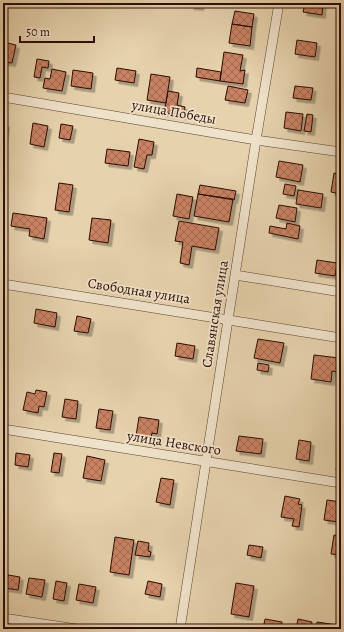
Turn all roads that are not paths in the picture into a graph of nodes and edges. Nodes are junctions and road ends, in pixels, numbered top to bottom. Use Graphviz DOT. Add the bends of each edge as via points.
graph roads {
  1 [pos="279,3"];
  2 [pos="3,97"];
  3 [pos="256,140"];
  4 [pos="341,152"];
  5 [pos="235,275"];
  6 [pos="3,284"];
  7 [pos="341,292"];
  8 [pos="228,320"];
  9 [pos="341,338"];
  10 [pos="3,429"];
  11 [pos="206,462"];
  12 [pos="341,483"];
  13 [pos="3,618"];
  14 [pos="77,629"];
  15 [pos="180,629"];
  1 -- 3 [label="street, Славянская улица"];
  2 -- 3 [label="street, улица Победы"];
  3 -- 4 [label="street, улица Победы"];
  3 -- 5 [label="street, Славянская улица"];
  5 -- 7 [label="street"];
  5 -- 8 [label="street, Славянская улица"];
  6 -- 8 [label="street, Свободная улица"];
  8 -- 9 [label="street, Свободная улица"];
  8 -- 11 [label="street, Славянская улица"];
  10 -- 11 [label="street, улица Невского"];
  11 -- 12 [label="street, улица Невского"];
  11 -- 15 [label="street, Славянская улица"];
  13 -- 14 [label="street"];
}
